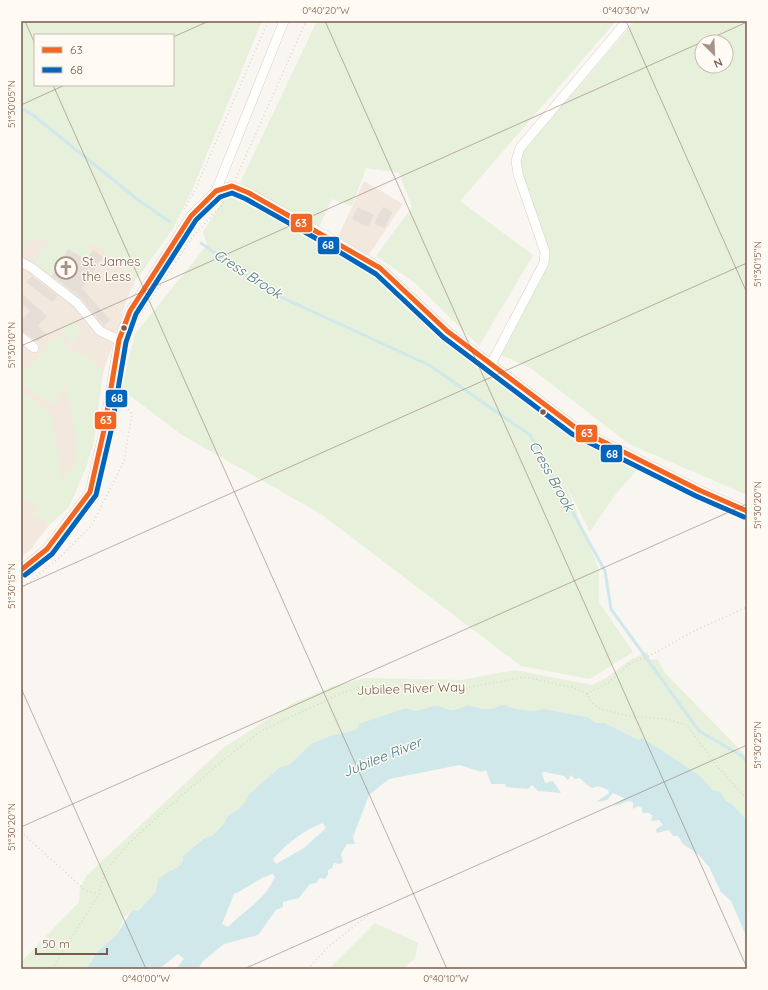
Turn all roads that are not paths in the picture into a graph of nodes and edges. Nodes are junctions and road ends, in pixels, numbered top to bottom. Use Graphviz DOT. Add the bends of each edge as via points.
graph roads {
  1 [pos="284,21"];
  2 [pos="627,21"];
  3 [pos="216,191"];
  4 [pos="21,262"];
  5 [pos="21,337"];
  6 [pos="119,340"];
  7 [pos="34,348"];
  8 [pos="491,364"];
  9 [pos="747,511"];
  10 [pos="21,570"];
  1 -- 3 [label="street"];
  2 -- 8 [label="street" via="520,148 516,161 518,174 545,252 544,263"];
  3 -- 6 [label="street" via="191,216 130,311"];
  3 -- 8 [label="street" via="232,186 249,193 380,268 447,331"];
  4 -- 6 [label="street" via="77,303 100,331"];
  5 -- 7 [label="street"];
  6 -- 10 [label="street" via="104,430 90,492 48,550"];
  8 -- 9 [label="street" via="576,428 698,490"];
}
